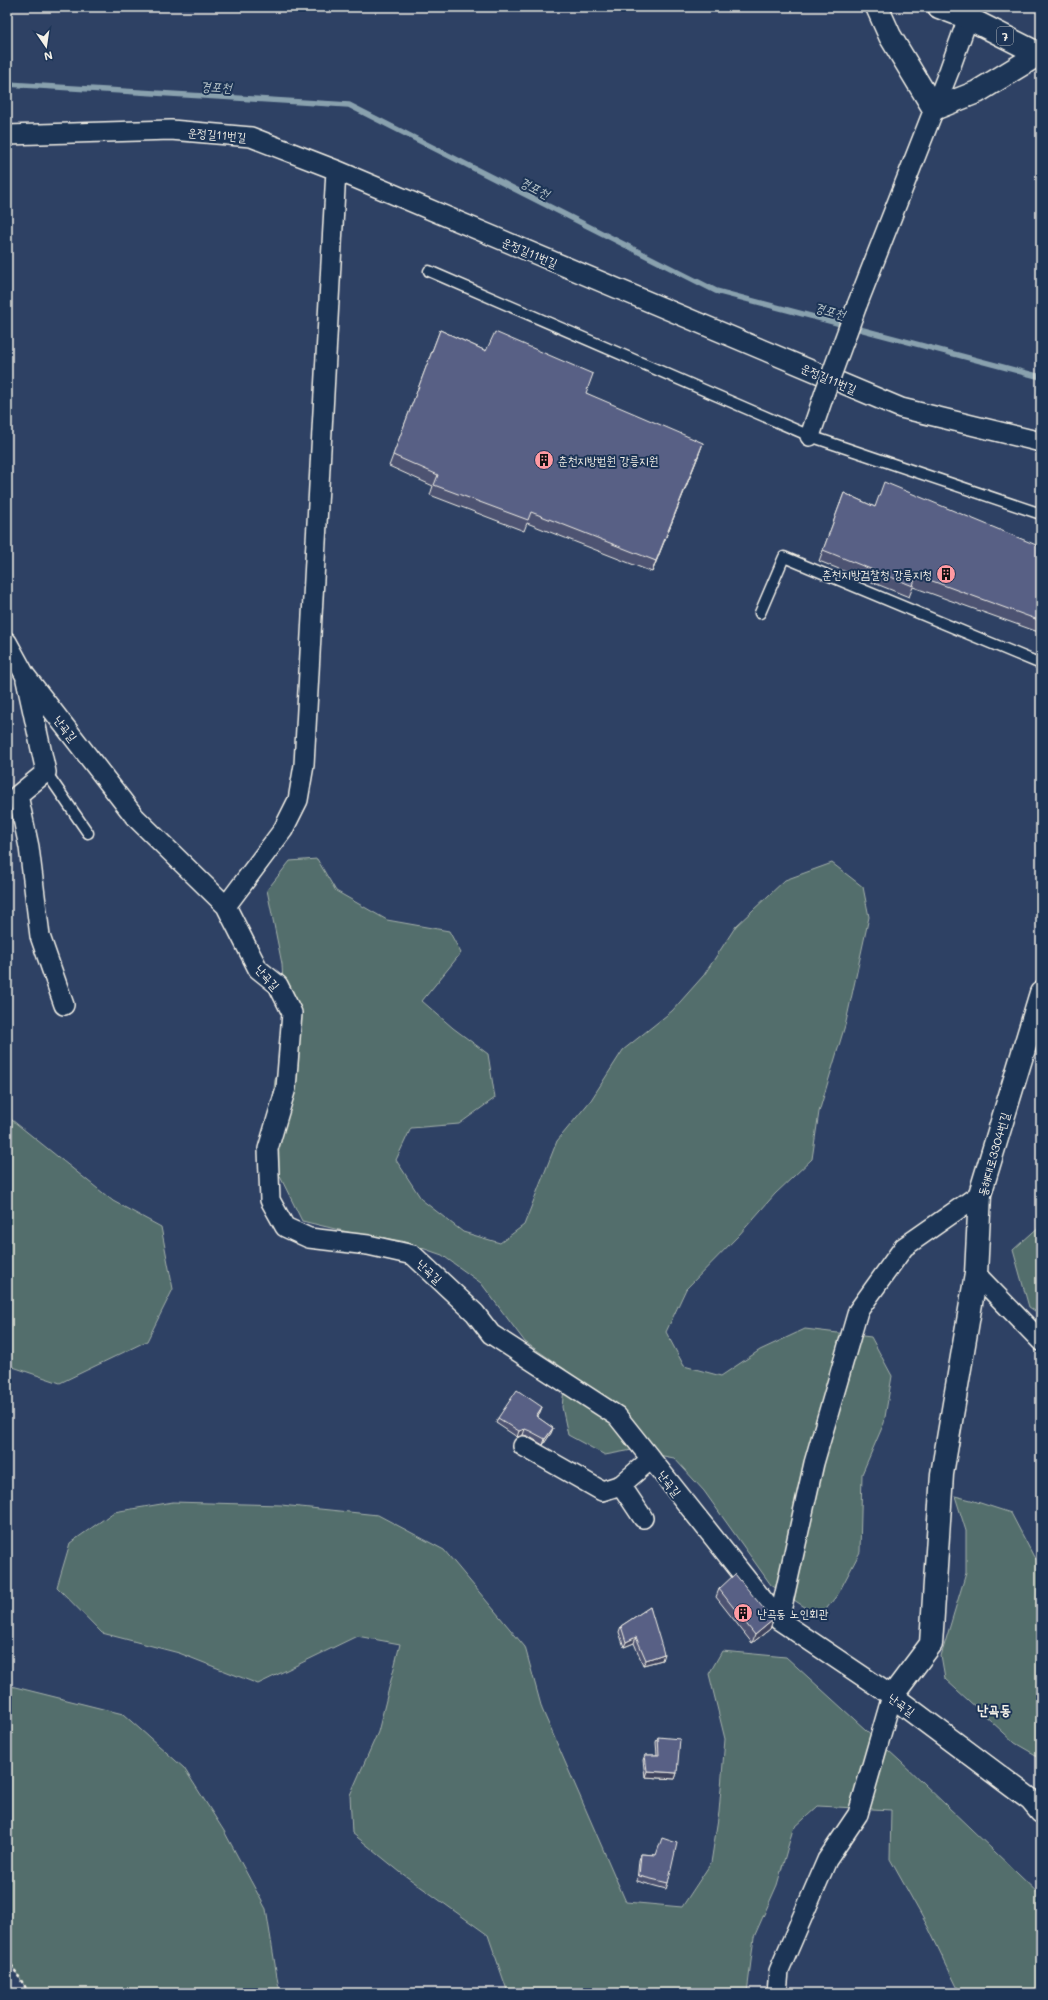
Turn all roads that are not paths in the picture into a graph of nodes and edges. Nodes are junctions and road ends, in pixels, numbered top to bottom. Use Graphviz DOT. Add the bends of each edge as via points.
graph roads {
  1 [pos="878,7"];
  2 [pos="938,7"];
  3 [pos="960,13"];
  4 [pos="1040,54"];
  5 [pos="934,109"];
  6 [pos="7,136"];
  7 [pos="336,170"];
  8 [pos="429,271"];
  9 [pos="810,436"];
  10 [pos="1041,442"];
  11 [pos="1041,514"];
  12 [pos="760,613"];
  13 [pos="7,642"];
  14 [pos="1041,664"];
  15 [pos="25,675"];
  16 [pos="46,772"];
  17 [pos="12,794"];
  18 [pos="88,834"];
  19 [pos="226,906"];
  20 [pos="1041,992"];
  21 [pos="64,1005"];
  22 [pos="980,1194"];
  23 [pos="976,1274"];
  24 [pos="1041,1341"];
  25 [pos="523,1446"];
  26 [pos="652,1459"];
  27 [pos="621,1485"];
  28 [pos="644,1518"];
  29 [pos="779,1620"];
  30 [pos="892,1696"];
  31 [pos="1041,1812"];
  32 [pos="777,1993"];
  1 -- 5 [label="main road" via="890,36"];
  2 -- 3 [label="main road, 7"];
  3 -- 4 [label="main road, 7"];
  3 -- 5 [label="street"];
  4 -- 5 [label="main road" via="977,92"];
  5 -- 9 [label="street, bridge" via="857,305"];
  6 -- 7 [label="street, 운정길11번길" via="171,130 251,137"];
  7 -- 10 [label="street, 운정길11번길" via="901,408"];
  7 -- 19 [label="street" via="304,765 298,800 283,830"];
  8 -- 9 [label="lane"];
  9 -- 11 [label="lane"];
  12 -- 14 [label="lane" via="784,557"];
  13 -- 15 [label="street, 난곡길"];
  15 -- 16 [label="street"];
  15 -- 19 [label="street, 난곡길" via="135,817"];
  16 -- 17 [label="street"];
  16 -- 18 [label="lane"];
  17 -- 21 [label="street" via="29,847 40,936"];
  19 -- 26 [label="street, 난곡길" via="258,969 278,985 292,1013 286,1088 268,1148 270,1200 285,1227 309,1238 368,1245 413,1256 475,1312 490,1334 617,1416"];
  20 -- 22 [label="main road, 동해대로3304번길"];
  22 -- 23 [label="main road, 동해대로3304번길"];
  22 -- 29 [label="street" via="904,1247 858,1311 814,1463"];
  23 -- 24 [label="street"];
  23 -- 30 [label="main road, 동해대로3304번길" via="942,1474 931,1644"];
  25 -- 27 [label="street" via="602,1491"];
  26 -- 27 [label="street"];
  26 -- 29 [label="street, 난곡길"];
  27 -- 28 [label="street"];
  29 -- 30 [label="street, 난곡길"];
  30 -- 31 [label="main road, 난곡길" via="1031,1800"];
  30 -- 32 [label="street" via="858,1814 827,1860 779,1971"];
}
